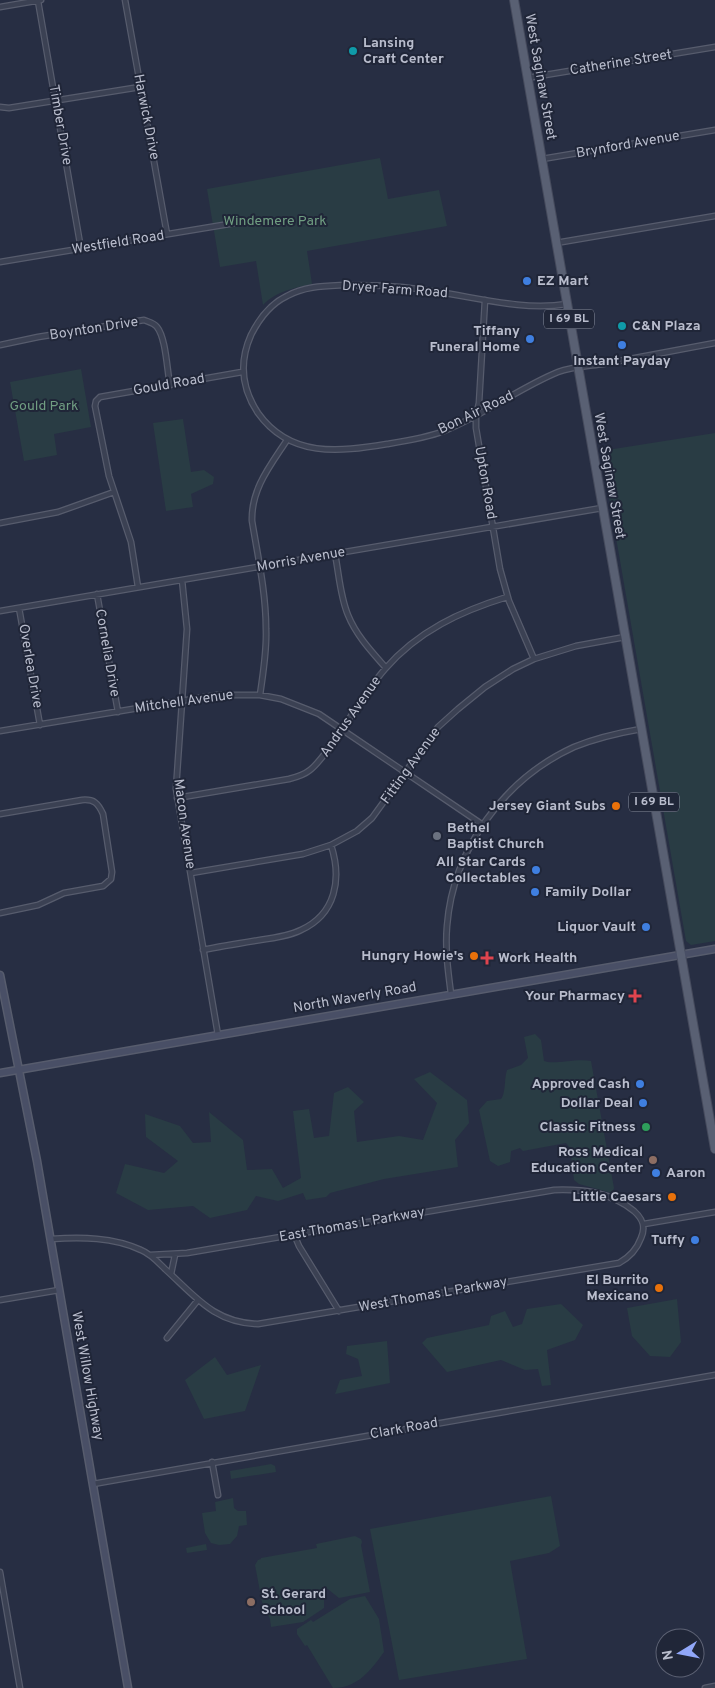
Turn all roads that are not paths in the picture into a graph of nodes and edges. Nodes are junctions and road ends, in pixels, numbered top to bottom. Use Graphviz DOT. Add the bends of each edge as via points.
graph roads {
  1 [pos="40,0"];
  2 [pos="125,0"];
  3 [pos="514,0"];
  4 [pos="0,7"];
  5 [pos="715,47"];
  6 [pos="528,78"];
  7 [pos="140,87"];
  8 [pos="55,101"];
  9 [pos="0,107"];
  10 [pos="715,130"];
  11 [pos="542,159"];
  12 [pos="715,216"];
  13 [pos="235,223"];
  14 [pos="167,234"];
  15 [pos="556,243"];
  16 [pos="81,249"];
  17 [pos="0,262"];
  18 [pos="485,300"];
  19 [pos="567,304"];
  20 [pos="715,343"];
  21 [pos="0,345"];
  22 [pos="578,368"];
  23 [pos="242,372"];
  24 [pos="170,385"];
  25 [pos="476,416"];
  26 [pos="287,440"];
  27 [pos="114,492"];
  28 [pos="602,508"];
  29 [pos="0,523"];
  30 [pos="492,527"];
  31 [pos="335,554"];
  32 [pos="260,567"];
  33 [pos="182,580"];
  34 [pos="138,587"];
  35 [pos="97,594"];
  36 [pos="508,597"];
  37 [pos="19,608"];
  38 [pos="0,611"];
  39 [pos="625,637"];
  40 [pos="534,659"];
  41 [pos="386,668"];
  42 [pos="260,695"];
  43 [pos="182,702"];
  44 [pos="118,712"];
  45 [pos="40,725"];
  46 [pos="641,729"];
  47 [pos="342,730"];
  48 [pos="0,732"];
  49 [pos="405,773"];
  50 [pos="177,798"];
  51 [pos="0,814"];
  52 [pos="483,825"];
  53 [pos="331,845"];
  54 [pos="191,873"];
  55 [pos="0,913"];
  56 [pos="715,949"];
  57 [pos="203,950"];
  58 [pos="680,956"];
  59 [pos="0,974"];
  60 [pos="451,994"];
  61 [pos="218,1035"];
  62 [pos="18,1070"];
  63 [pos="0,1073"];
  64 [pos="712,1120"];
  65 [pos="715,1148"];
  66 [pos="715,1212"];
  67 [pos="644,1224"];
  68 [pos="294,1234"];
  69 [pos="51,1239"];
  70 [pos="150,1255"];
  71 [pos="175,1255"];
  72 [pos="171,1274"];
  73 [pos="59,1290"];
  74 [pos="0,1300"];
  75 [pos="198,1300"];
  76 [pos="339,1311"];
  77 [pos="167,1338"];
  78 [pos="715,1375"];
  79 [pos="212,1462"];
  80 [pos="93,1484"];
  81 [pos="218,1495"];
  82 [pos="0,1572"];
  83 [pos="715,1686"];
  84 [pos="20,1688"];
  85 [pos="128,1688"];
  86 [pos="705,1688"];
  1 -- 4 [label="street"];
  1 -- 8 [label="street, Timber Drive"];
  2 -- 7 [label="street, Harwick Drive"];
  3 -- 6 [label="main road, West Saginaw Street / I 69 BL"];
  5 -- 6 [label="street, Catherine Street"];
  6 -- 11 [label="main road, West Saginaw Street / I 69 BL"];
  7 -- 8 [label="street"];
  7 -- 14 [label="street, Harwick Drive"];
  8 -- 9 [label="street"];
  8 -- 16 [label="street, Timber Drive"];
  10 -- 11 [label="street, Brynford Avenue"];
  11 -- 15 [label="main road, West Saginaw Street / I 69 BL"];
  12 -- 15 [label="street"];
  13 -- 14 [label="street, Westfield Road"];
  14 -- 16 [label="street, Westfield Road"];
  15 -- 19 [label="main road, West Saginaw Street / I 69 BL"];
  16 -- 17 [label="street, Westfield Road"];
  18 -- 19 [label="street, Dryer Farm Road" via="528,306"];
  18 -- 23 [label="street, Dryer Farm Road" via="429,290 380,286 324,286 299,290 274,304 263,315 248,341"];
  18 -- 25 [label="street, Upton Road"];
  19 -- 22 [label="main road, West Saginaw Street / I 69 BL"];
  20 -- 22 [label="street, Bon Air Road"];
  21 -- 24 [label="street, Boynton Drive" via="144,320 152,322 162,334"];
  22 -- 25 [label="street, Bon Air Road" via="560,371"];
  22 -- 28 [label="main road, West Saginaw Street / I 69 BL"];
  23 -- 24 [label="street, Gould Road"];
  23 -- 26 [label="street, Bon Air Road" via="254,406 264,420"];
  24 -- 27 [label="street, Gould Road" via="100,397 96,401 105,463"];
  25 -- 26 [label="street, Bon Air Road" via="425,437 361,448 321,449"];
  25 -- 30 [label="street, Upton Road"];
  26 -- 32 [label="street" via="262,478 252,509"];
  27 -- 29 [label="street" via="58,512"];
  27 -- 34 [label="street" via="131,542"];
  28 -- 30 [label="street, Morris Avenue"];
  28 -- 39 [label="main road, West Saginaw Street / I 69 BL"];
  30 -- 31 [label="street, Morris Avenue"];
  30 -- 36 [label="street, Upton Road"];
  31 -- 32 [label="street, Morris Avenue"];
  31 -- 41 [label="street" via="348,615 368,648"];
  32 -- 33 [label="street, Morris Avenue"];
  32 -- 42 [label="street" via="266,629"];
  33 -- 34 [label="street, Morris Avenue"];
  33 -- 43 [label="street, Macon Avenue" via="187,629"];
  34 -- 35 [label="street, Morris Avenue"];
  35 -- 37 [label="street, Morris Avenue"];
  35 -- 44 [label="street, Cornelia Drive"];
  36 -- 40 [label="street, Upton Road"];
  36 -- 41 [label="street, Andrus Avenue" via="442,622 410,645"];
  37 -- 38 [label="street, Morris Avenue"];
  37 -- 45 [label="street, Overlea Drive"];
  39 -- 40 [label="street, Fitting Avenue" via="576,646"];
  39 -- 46 [label="main road, West Saginaw Street / I 69 BL"];
  40 -- 49 [label="street, Fitting Avenue" via="485,687 458,709 438,727"];
  41 -- 47 [label="street, Andrus Avenue"];
  42 -- 43 [label="street, Mitchell Avenue" via="217,695"];
  42 -- 47 [label="street, Mitchell Avenue" via="319,714"];
  43 -- 44 [label="street, Mitchell Avenue"];
  43 -- 50 [label="street, Macon Avenue"];
  44 -- 45 [label="street, Mitchell Avenue"];
  45 -- 48 [label="street, Mitchell Avenue"];
  46 -- 52 [label="street" via="587,743 550,761 515,787"];
  46 -- 58 [label="main road, West Saginaw Street / I 69 BL"];
  47 -- 49 [label="street, Mitchell Avenue"];
  47 -- 50 [label="street, Andrus Avenue" via="318,763 304,774"];
  49 -- 52 [label="street, Mitchell Avenue"];
  49 -- 53 [label="street, Fitting Avenue" via="372,818"];
  50 -- 54 [label="street, Macon Avenue"];
  51 -- 55 [label="street" via="90,799 100,806 103,814 111,865 111,879 103,886 64,893 38,905"];
  52 -- 60 [label="street" via="462,864 450,907 446,946"];
  53 -- 54 [label="street, Fitting Avenue" via="304,854"];
  53 -- 57 [label="street" via="337,871 336,885 324,913 313,924 286,936"];
  54 -- 57 [label="street, Macon Avenue"];
  56 -- 58 [label="main road, North Waverly Road"];
  57 -- 61 [label="street, Macon Avenue"];
  58 -- 60 [label="main road, North Waverly Road"];
  58 -- 64 [label="main road, I 69 BL"];
  59 -- 62 [label="main road, West Willow Highway"];
  60 -- 61 [label="main road, North Waverly Road"];
  61 -- 62 [label="main road, North Waverly Road"];
  62 -- 63 [label="main road, North Waverly Road"];
  62 -- 69 [label="main road, West Willow Highway"];
  64 -- 65 [label="main road, I 69 BL"];
  66 -- 67 [label="street"];
  67 -- 68 [label="street, East Thomas L Parkway" via="629,1207 614,1199 599,1193 560,1190"];
  67 -- 76 [label="street, West Thomas L Parkway" via="644,1233 635,1250 619,1263"];
  68 -- 71 [label="street, East Thomas L Parkway"];
  68 -- 76 [label="street"];
  69 -- 70 [label="street, East Thomas L Parkway" via="101,1239 141,1249"];
  69 -- 73 [label="main road, West Willow Highway"];
  70 -- 71 [label="street, East Thomas L Parkway"];
  70 -- 72 [label="street, West Thomas L Parkway"];
  71 -- 72 [label="street"];
  72 -- 75 [label="street, West Thomas L Parkway"];
  73 -- 74 [label="street"];
  73 -- 80 [label="main road, West Willow Highway"];
  75 -- 76 [label="street, West Thomas L Parkway" via="222,1316 246,1324"];
  75 -- 77 [label="street"];
  78 -- 79 [label="street, Clark Road"];
  79 -- 80 [label="street, Clark Road"];
  79 -- 81 [label="street"];
  80 -- 85 [label="main road, West Willow Highway"];
  82 -- 84 [label="street"];
  83 -- 86 [label="street"];
}
